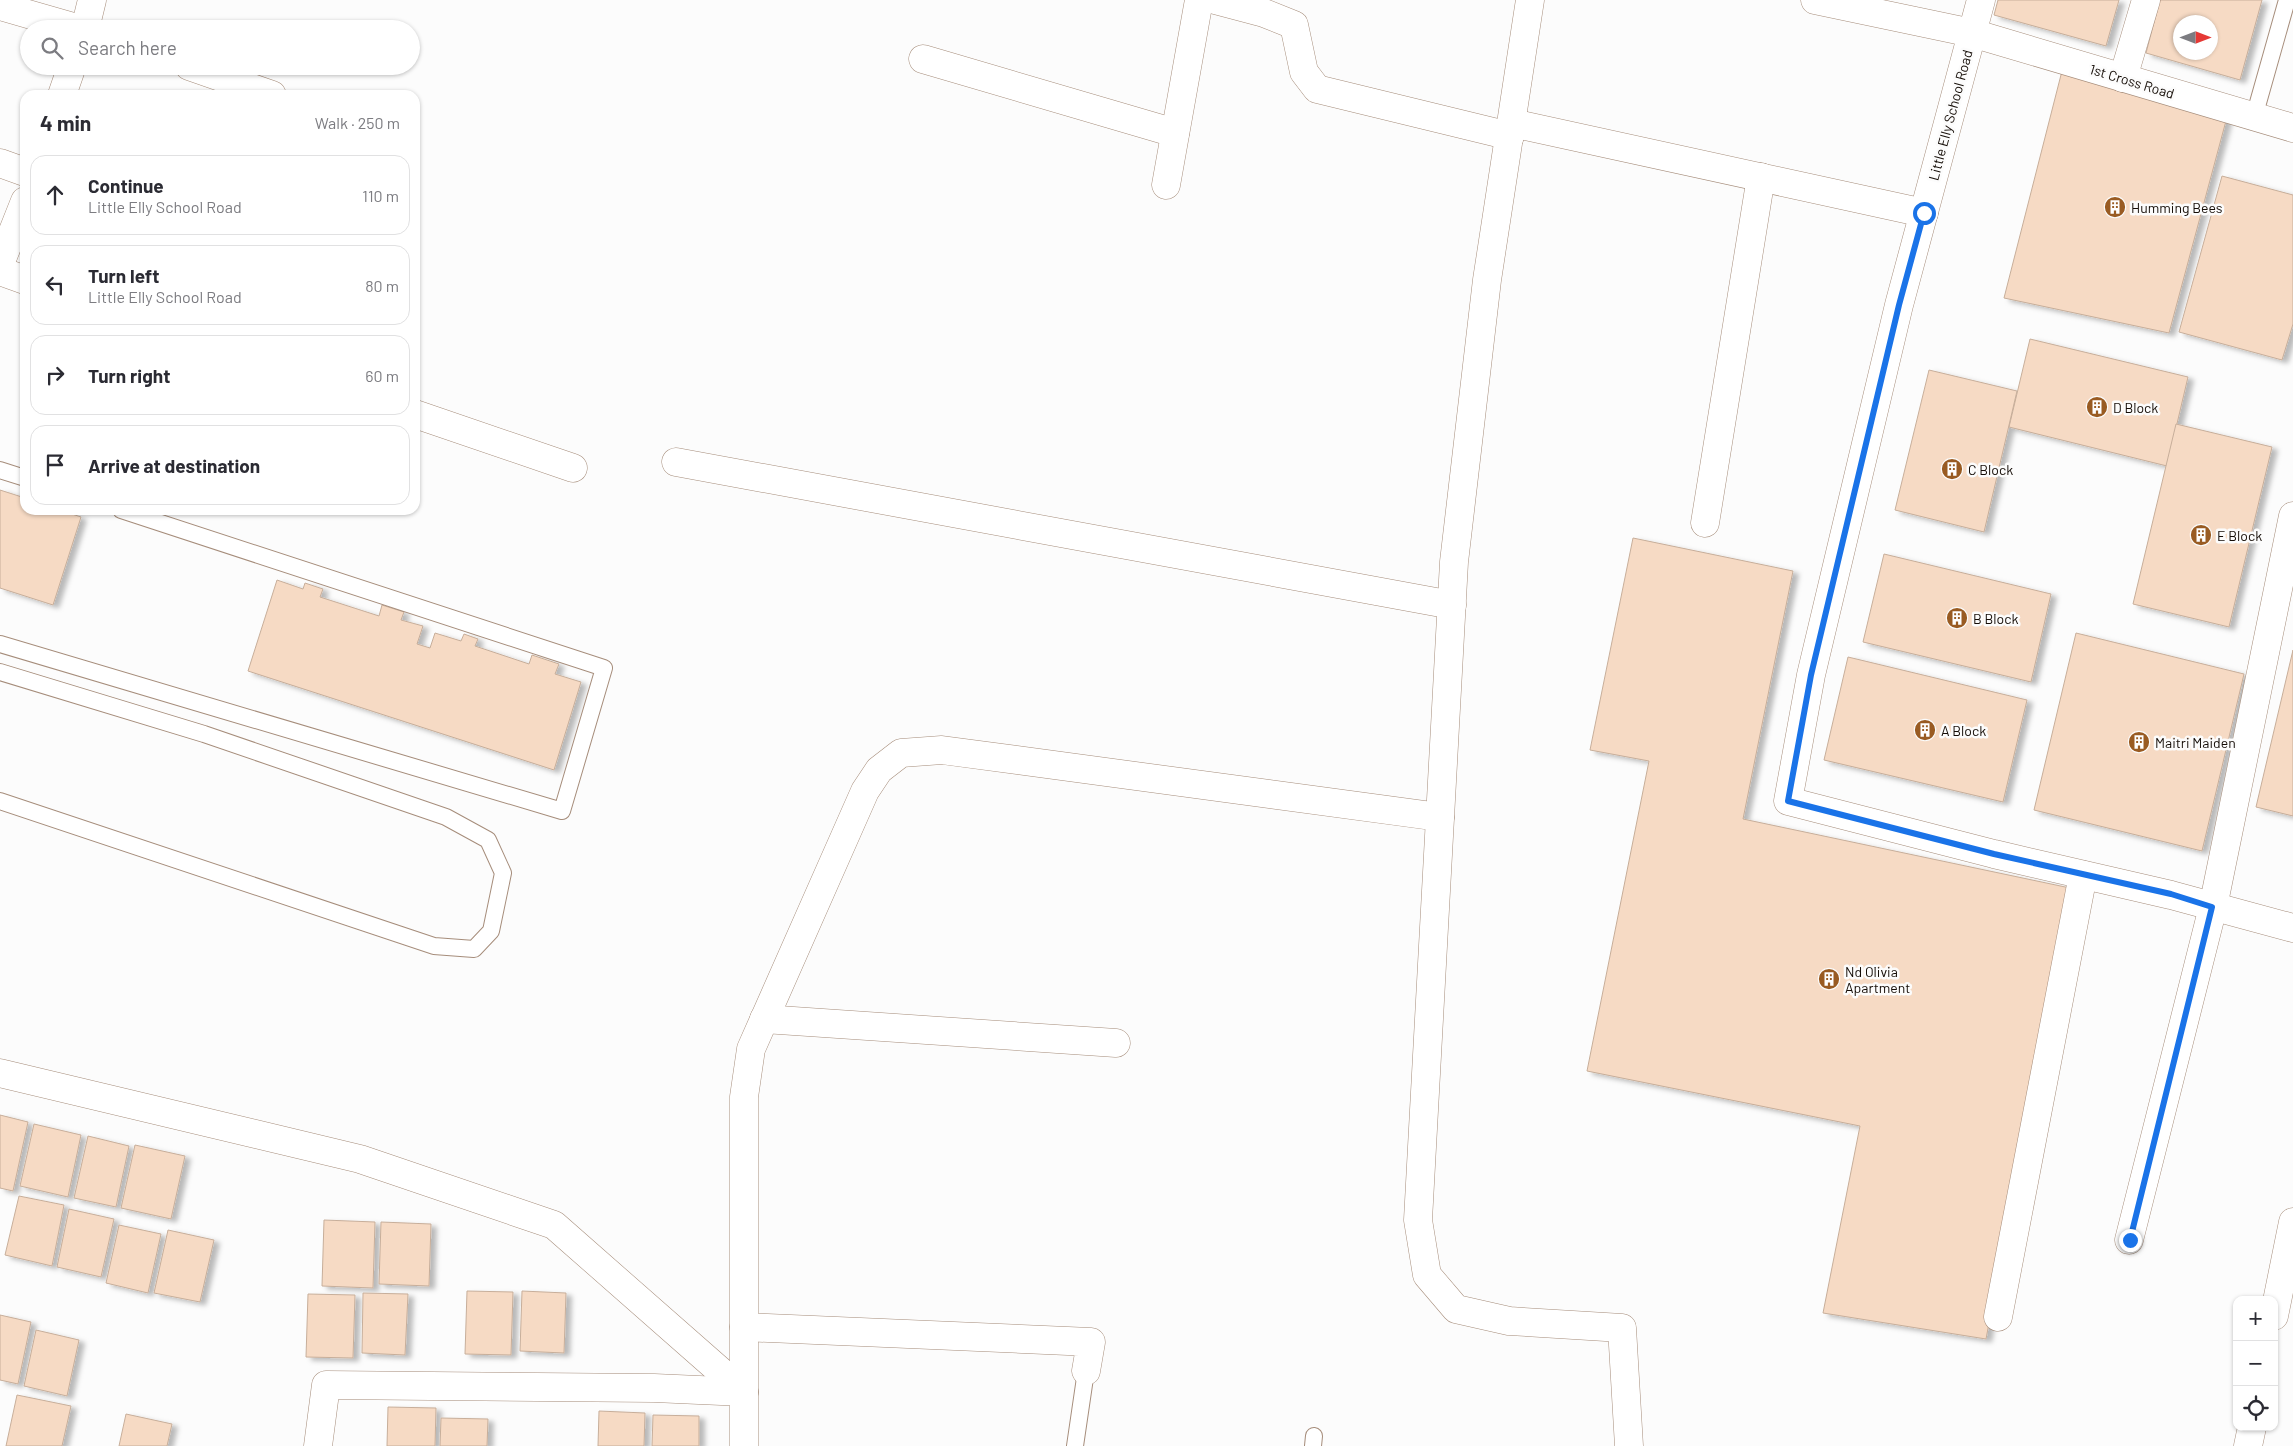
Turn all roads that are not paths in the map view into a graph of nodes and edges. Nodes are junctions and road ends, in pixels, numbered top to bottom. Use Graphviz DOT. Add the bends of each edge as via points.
graph roads {
  1 [pos="92,0"];
  2 [pos="1199,0"];
  3 [pos="1215,0"];
  4 [pos="1530,0"];
  5 [pos="1818,0"];
  6 [pos="1981,0"];
  7 [pos="2146,0"];
  8 [pos="2287,0"];
  9 [pos="0,6"];
  10 [pos="49,20"];
  11 [pos="87,20"];
  12 [pos="1972,33"];
  13 [pos="922,59"];
  14 [pos="69,75"];
  15 [pos="215,75"];
  16 [pos="2123,78"];
  17 [pos="64,90"];
  18 [pos="258,90"];
  19 [pos="2254,116"];
  20 [pos="2293,128"];
  21 [pos="1511,129"];
  22 [pos="1175,133"];
  23 [pos="0,163"];
  24 [pos="20,170"];
  25 [pos="1761,178"];
  26 [pos="1166,185"];
  27 [pos="1924,213"];
  28 [pos="20,214"];
  29 [pos="0,264"];
  30 [pos="0,271"];
  31 [pos="20,278"];
  32 [pos="420,416"];
  33 [pos="676,462"];
  34 [pos="573,468"];
  35 [pos="0,470"];
  36 [pos="20,476"];
  37 [pos="136,515"];
  38 [pos="2293,516"];
  39 [pos="1705,523"];
  40 [pos="1452,605"];
  41 [pos="0,644"];
  42 [pos="0,672"];
  43 [pos="0,801"];
  44 [pos="1440,817"];
  45 [pos="2083,875"];
  46 [pos="2212,907"];
  47 [pos="2293,928"];
  48 [pos="764,1019"];
  49 [pos="1116,1042"];
  50 [pos="0,1073"];
  51 [pos="2293,1222"];
  52 [pos="2130,1240"];
  53 [pos="2278,1296"];
  54 [pos="1998,1317"];
  55 [pos="744,1327"];
  56 [pos="1086,1372"];
  57 [pos="744,1392"];
  58 [pos="2251,1431"];
  59 [pos="318,1446"];
  60 [pos="744,1446"];
  61 [pos="1075,1446"];
  62 [pos="1630,1446"];
  63 [pos="2248,1446"];
  1 -- 11 [label="street"];
  2 -- 22 [label="street"];
  3 -- 21 [label="street" via="1294,24 1304,72 1318,89"];
  4 -- 21 [label="street"];
  5 -- 12 [label="street, 1st Cross Road"];
  6 -- 12 [label="street, Little Elly School Road"];
  7 -- 16 [label="street"];
  8 -- 19 [label="lane"];
  9 -- 10 [label="street"];
  12 -- 16 [label="street, 1st Cross Road"];
  12 -- 27 [label="street, Little Elly School Road"];
  13 -- 22 [label="street"];
  14 -- 17 [label="street"];
  15 -- 18 [label="street"];
  16 -- 19 [label="street, 1st Cross Road"];
  19 -- 20 [label="street, 1st Cross Road"];
  21 -- 25 [label="street"];
  21 -- 40 [label="street" via="1487,280 1454,562"];
  22 -- 26 [label="street"];
  23 -- 24 [label="street"];
  25 -- 27 [label="street"];
  25 -- 39 [label="street"];
  27 -- 45 [label="street, Little Elly School Road" via="1811,675 1788,801"];
  28 -- 29 [label="street"];
  30 -- 31 [label="street"];
  32 -- 34 [label="street"];
  33 -- 40 [label="street"];
  35 -- 36 [label="lane"];
  37 -- 41 [label="lane" via="604,668 562,811"];
  38 -- 46 [label="street"];
  40 -- 44 [label="street"];
  42 -- 43 [label="lane" via="204,734 446,817 488,840 503,873 492,931 474,949 434,946"];
  44 -- 48 [label="street" via="942,750 901,753 879,770 865,791"];
  44 -- 62 [label="street" via="1418,1220 1427,1275 1456,1309 1509,1321 1622,1328"];
  45 -- 46 [label="street, Little Elly School Road" via="2171,894"];
  45 -- 54 [label="street"];
  46 -- 47 [label="street, Little Elly School Road"];
  46 -- 52 [label="street"];
  48 -- 49 [label="street"];
  48 -- 55 [label="street" via="751,1049 744,1097"];
  50 -- 57 [label="street" via="360,1159 554,1225"];
  51 -- 53 [label="street"];
  55 -- 56 [label="street" via="1091,1342"];
  55 -- 57 [label="street"];
  56 -- 61 [label="lane"];
  57 -- 59 [label="street" via="326,1384"];
  57 -- 60 [label="street"];
  58 -- 63 [label="street"];
}
